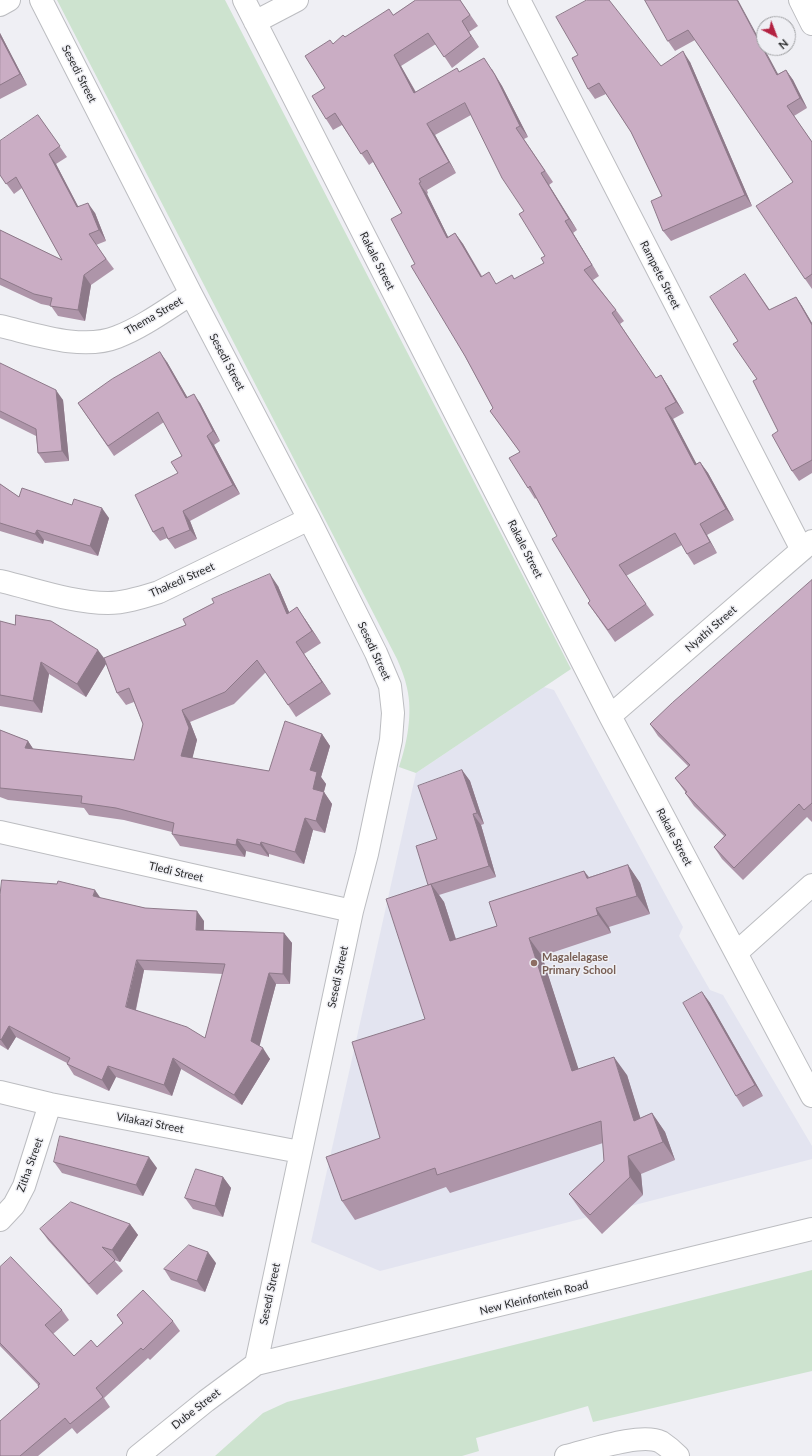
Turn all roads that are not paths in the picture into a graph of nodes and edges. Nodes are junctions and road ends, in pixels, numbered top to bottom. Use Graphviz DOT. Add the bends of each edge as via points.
graph roads {
  1 [pos="9,0"];
  2 [pos="41,0"];
  3 [pos="244,0"];
  4 [pos="297,0"];
  5 [pos="519,0"];
  6 [pos="800,0"];
  7 [pos="0,5"];
  8 [pos="255,22"];
  9 [pos="812,24"];
  10 [pos="191,294"];
  11 [pos="0,326"];
  12 [pos="309,518"];
  13 [pos="807,545"];
  14 [pos="0,581"];
  15 [pos="610,716"];
  16 [pos="0,832"];
  17 [pos="812,885"];
  18 [pos="352,911"];
  19 [pos="736,953"];
  20 [pos="0,1092"];
  21 [pos="812,1096"];
  22 [pos="50,1104"];
  23 [pos="300,1152"];
  24 [pos="0,1220"];
  25 [pos="812,1229"];
  26 [pos="256,1364"];
  27 [pos="138,1456"];
  28 [pos="566,1456"];
  29 [pos="678,1456"];
  1 -- 7 [label="street"];
  2 -- 10 [label="street, Sesedi Street"];
  3 -- 8 [label="street, Rakale Street"];
  4 -- 8 [label="street"];
  5 -- 13 [label="street, Rampete Street"];
  6 -- 9 [label="street"];
  8 -- 15 [label="street, Rakale Street"];
  10 -- 11 [label="street, Thema Street" via="115,338 64,341"];
  10 -- 12 [label="street, Sesedi Street"];
  12 -- 14 [label="street, Thakedi Street" via="159,592 137,599 109,603 82,600"];
  12 -- 18 [label="street, Sesedi Street" via="376,653 390,686 393,712 391,740"];
  13 -- 15 [label="street, Nyathi Street"];
  15 -- 19 [label="street, Rakale Street"];
  16 -- 18 [label="street, Tledi Street"];
  17 -- 19 [label="street"];
  18 -- 23 [label="street, Sesedi Street"];
  19 -- 21 [label="street, Rakale Street"];
  20 -- 22 [label="street, Vilakazi Street"];
  22 -- 23 [label="street, Vilakazi Street"];
  22 -- 24 [label="street, Zitha Street" via="24,1186 14,1205"];
  23 -- 26 [label="street, Sesedi Street"];
  25 -- 26 [label="street, New Kleinfontein Road"];
  26 -- 27 [label="street, Dube Street"];
  28 -- 29 [label="street" via="646,1439 660,1442"];
}
